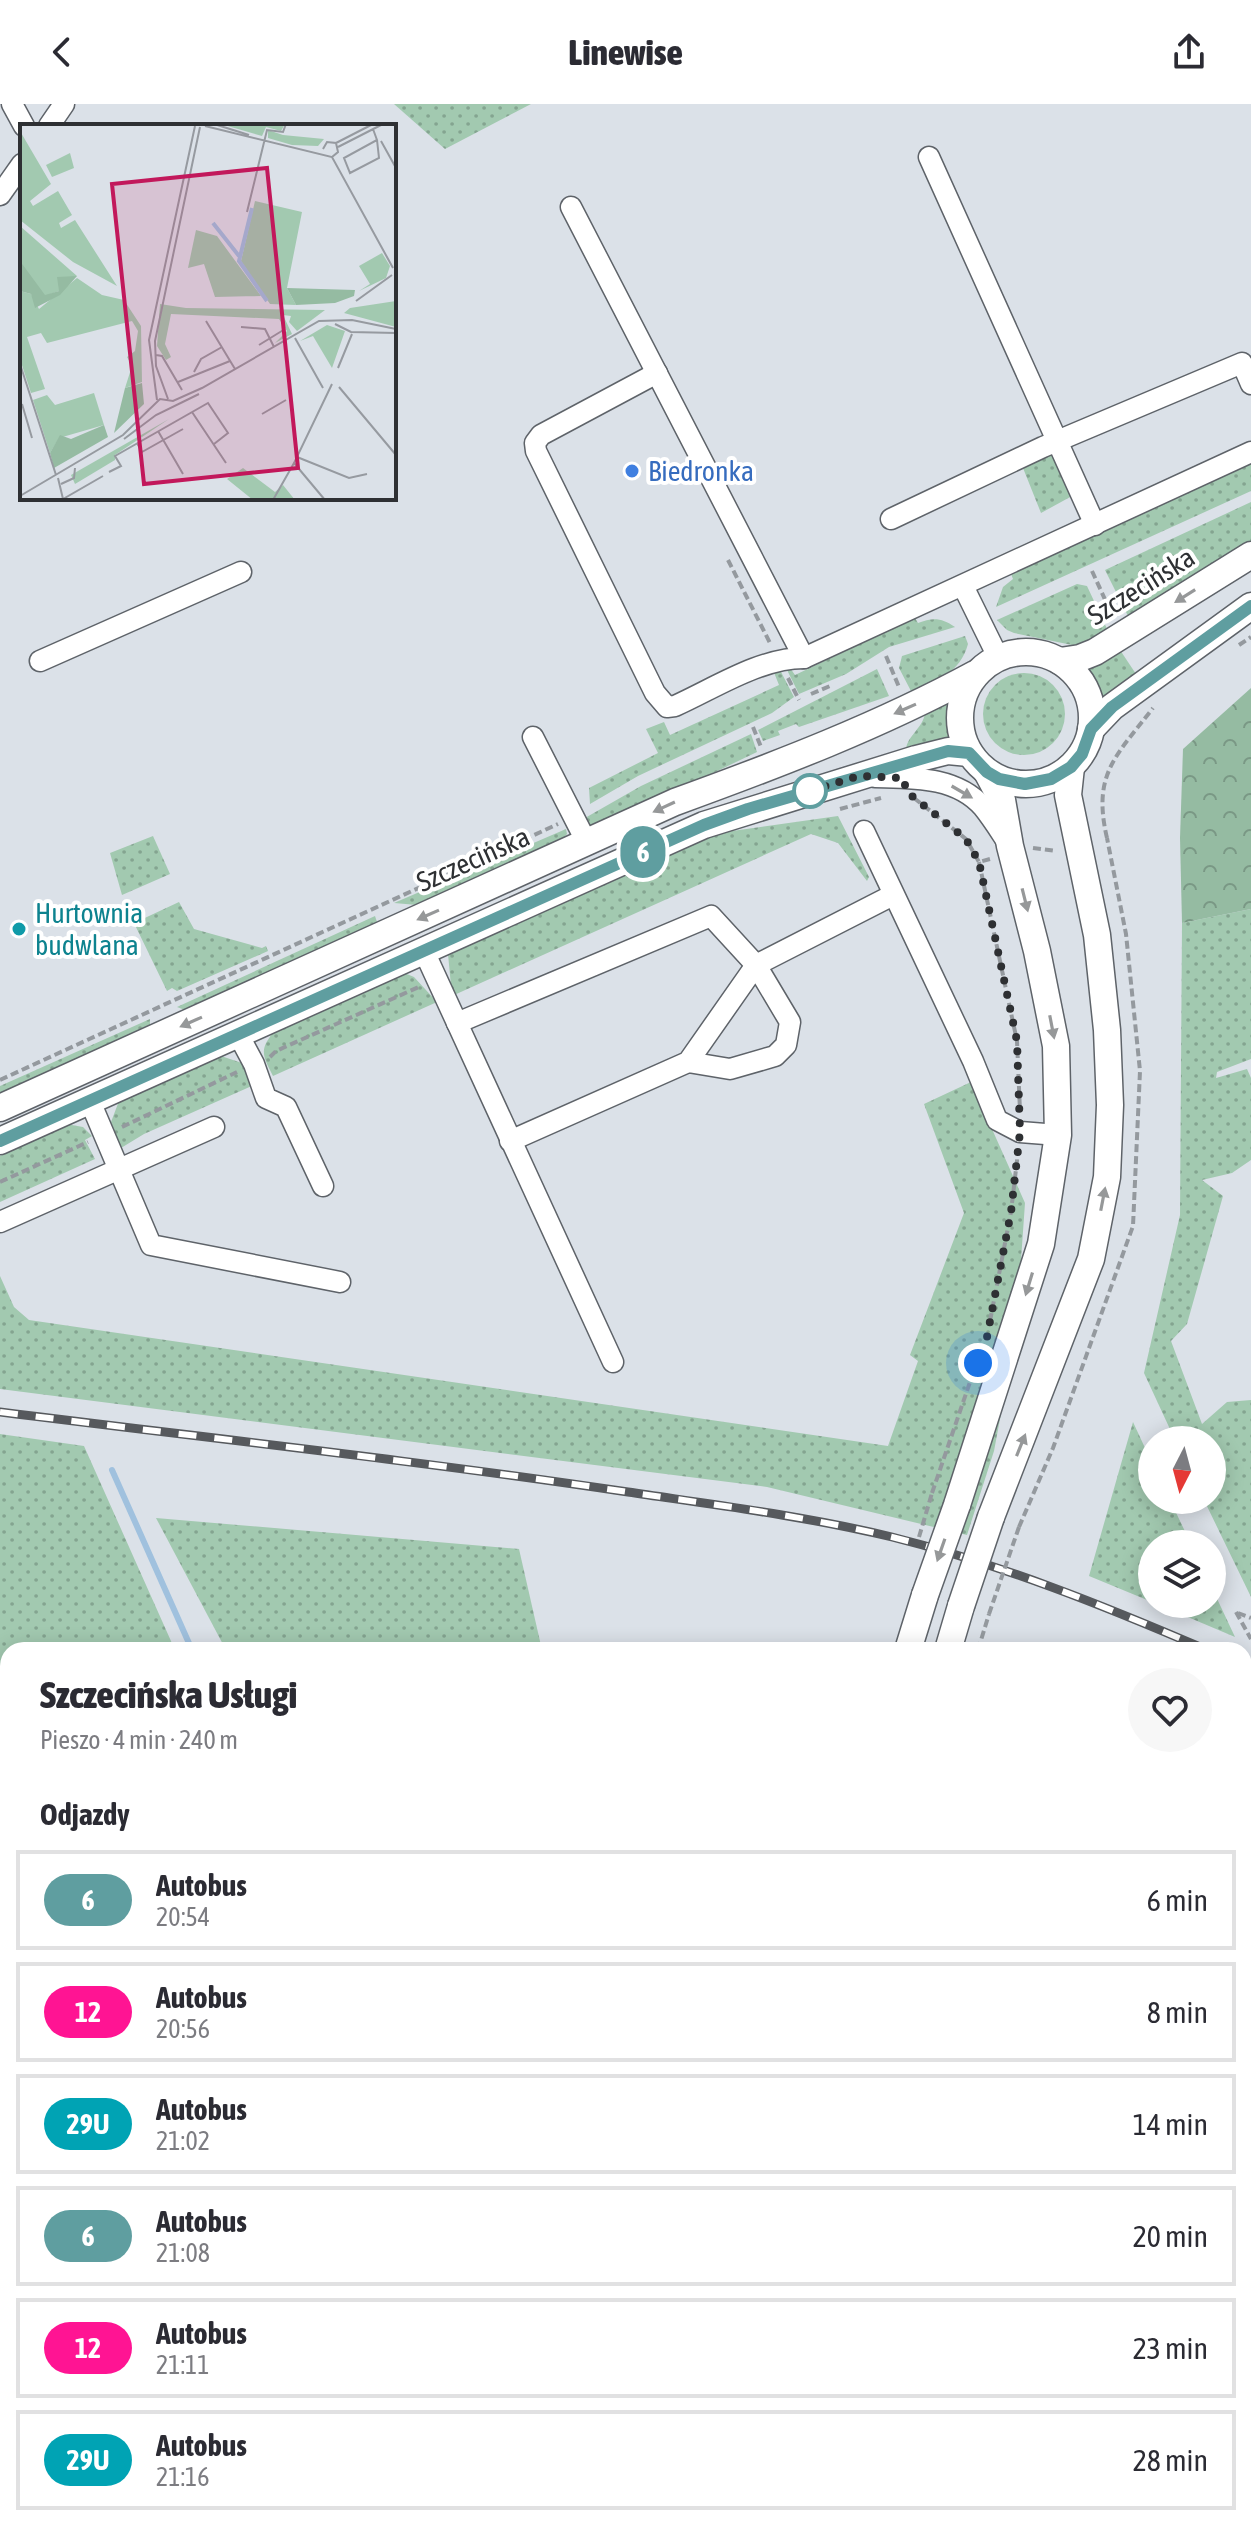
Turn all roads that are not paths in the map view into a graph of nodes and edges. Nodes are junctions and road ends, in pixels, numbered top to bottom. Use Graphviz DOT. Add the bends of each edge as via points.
graph roads {
  1 [pos="12,104"];
  2 [pos="64,104"];
  3 [pos="23,124"];
  4 [pos="50,124"];
  5 [pos="929,157"];
  6 [pos="20,167"];
  7 [pos="0,195"];
  8 [pos="571,207"];
  9 [pos="657,373"];
  10 [pos="1251,384"];
  11 [pos="1058,440"];
  12 [pos="1251,452"];
  13 [pos="891,519"];
  14 [pos="1095,525"];
  15 [pos="1251,555"];
  16 [pos="241,572"];
  17 [pos="963,586"];
  18 [pos="1251,606"];
  19 [pos="998,657"];
  20 [pos="804,658"];
  21 [pos="40,661"];
  22 [pos="1060,661"];
  23 [pos="975,674"];
  24 [pos="1091,729"];
  25 [pos="533,737"];
  26 [pos="969,753"];
  27 [pos="1071,767"];
  28 [pos="987,772"];
  29 [pos="859,776"];
  30 [pos="864,831"];
  31 [pos="587,843"];
  32 [pos="1012,850"];
  33 [pos="893,895"];
  34 [pos="423,949"];
  35 [pos="756,965"];
  36 [pos="457,1023"];
  37 [pos="238,1034"];
  38 [pos="688,1062"];
  39 [pos="89,1099"];
  40 [pos="0,1108"];
  41 [pos="214,1127"];
  42 [pos="1058,1135"];
  43 [pos="0,1141"];
  44 [pos="510,1141"];
  45 [pos="120,1168"];
  46 [pos="323,1186"];
  47 [pos="0,1222"];
  48 [pos="340,1282"];
  49 [pos="613,1362"];
  50 [pos="910,1642"];
  51 [pos="950,1642"];
  1 -- 3 [label="street"];
  2 -- 4 [label="street"];
  5 -- 11 [label="street"];
  6 -- 7 [label="street"];
  8 -- 9 [label="street"];
  9 -- 20 [label="street"];
  9 -- 20 [label="street" via="535,443 663,705 675,706 778,660"];
  10 -- 11 [label="street" via="1242,363"];
  11 -- 13 [label="street"];
  11 -- 14 [label="street"];
  12 -- 14 [label="street"];
  14 -- 17 [label="street"];
  15 -- 22 [label="main road, Szczecińska, one-way" via="1122,636 1080,658"];
  16 -- 21 [label="street"];
  17 -- 19 [label="street"];
  17 -- 20 [label="street"];
  18 -- 24 [label="main road" via="1112,707"];
  19 -- 22 [label="main road" via="1032,651"];
  19 -- 23 [label="main road"];
  22 -- 24 [label="main road" via="1086,690"];
  23 -- 26 [label="main road" via="959,713"];
  23 -- 31 [label="main road, Szczecińska, one-way" via="783,763 675,802"];
  24 -- 27 [label="main road"];
  25 -- 31 [label="street"];
  26 -- 28 [label="main road"];
  26 -- 29 [label="main road" via="948,751"];
  27 -- 28 [label="main road" via="1051,779 1025,784"];
  51 -- 27 [label="main road, one-way, bridge" via="991,1517 1091,1259 1107,1177 1107,1030 1097,935 1068,795"];
  28 -- 32 [label="main road" via="1002,800"];
  29 -- 32 [label="street, one-way" via="926,779 965,792 981,805"];
  29 -- 34 [label="main road" via="704,825"];
  30 -- 33 [label="street"];
  31 -- 40 [label="main road, Szczecińska, one-way"];
  32 -- 42 [label="main road, one-way" via="1056,1046"];
  33 -- 35 [label="street"];
  33 -- 42 [label="street" via="997,1120 1020,1132"];
  34 -- 36 [label="street"];
  34 -- 37 [label="main road"];
  35 -- 36 [label="street" via="711,916"];
  35 -- 38 [label="street"];
  35 -- 38 [label="street" via="790,1022 786,1045 775,1056 730,1069"];
  36 -- 44 [label="street"];
  37 -- 39 [label="main road"];
  37 -- 46 [label="street" via="266,1098 286,1107"];
  38 -- 44 [label="street"];
  39 -- 43 [label="main road"];
  39 -- 45 [label="street"];
  41 -- 45 [label="street"];
  42 -- 50 [label="main road, one-way, bridge" via="1041,1244"];
  44 -- 49 [label="street"];
  45 -- 47 [label="street"];
  45 -- 48 [label="street" via="151,1245"];
}
